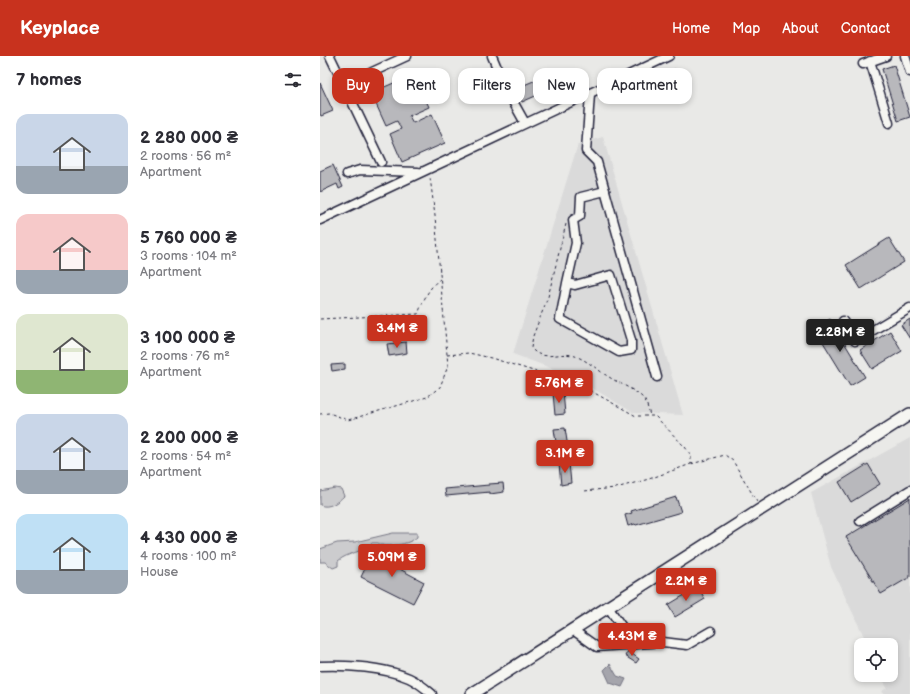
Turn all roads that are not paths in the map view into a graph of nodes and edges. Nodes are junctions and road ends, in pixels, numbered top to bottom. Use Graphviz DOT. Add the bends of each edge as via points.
graph roads {
  1 [pos="330,56"];
  2 [pos="407,56"];
  3 [pos="492,56"];
  4 [pos="669,56"];
  5 [pos="886,56"];
  6 [pos="905,56"];
  7 [pos="336,68"];
  8 [pos="381,68"];
  9 [pos="910,72"];
  10 [pos="590,94"];
  11 [pos="353,104"];
  12 [pos="525,123"];
  13 [pos="889,123"];
  14 [pos="381,162"];
  15 [pos="420,172"];
  16 [pos="347,174"];
  17 [pos="605,191"];
  18 [pos="320,220"];
  19 [pos="567,283"];
  20 [pos="910,308"];
  21 [pos="843,321"];
  22 [pos="658,377"];
  23 [pos="910,414"];
  24 [pos="910,490"];
  25 [pos="860,521"];
  26 [pos="608,607"];
  27 [pos="573,630"];
  28 [pos="711,631"];
  29 [pos="634,644"];
  30 [pos="320,666"];
  31 [pos="432,694"];
  32 [pos="472,694"];
  1 -- 7 [label="street"];
  2 -- 8 [label="street"];
  3 -- 12 [label="street" via="506,89"];
  4 -- 10 [label="street"];
  5 -- 13 [label="street" via="866,63"];
  6 -- 9 [label="street"];
  10 -- 12 [label="street"];
  10 -- 17 [label="street" via="586,151 597,162"];
  11 -- 14 [label="street"];
  12 -- 15 [label="street"];
  15 -- 16 [label="street" via="360,170"];
  15 -- 18 [label="street"];
  17 -- 19 [label="street" via="581,197 580,216 573,220 576,243"];
  17 -- 22 [label="street"];
  19 -- 19 [label="street" via="575,285 611,275 631,340 631,350 618,352 560,319"];
  20 -- 21 [label="street" via="855,341"];
  23 -- 26 [label="main road"];
  24 -- 25 [label="street"];
  26 -- 27 [label="main road"];
  26 -- 29 [label="street"];
  27 -- 29 [label="street" via="597,647"];
  27 -- 32 [label="main road"];
  28 -- 29 [label="street" via="687,645 663,642"];
  30 -- 31 [label="street" via="366,668 399,674"];
}
